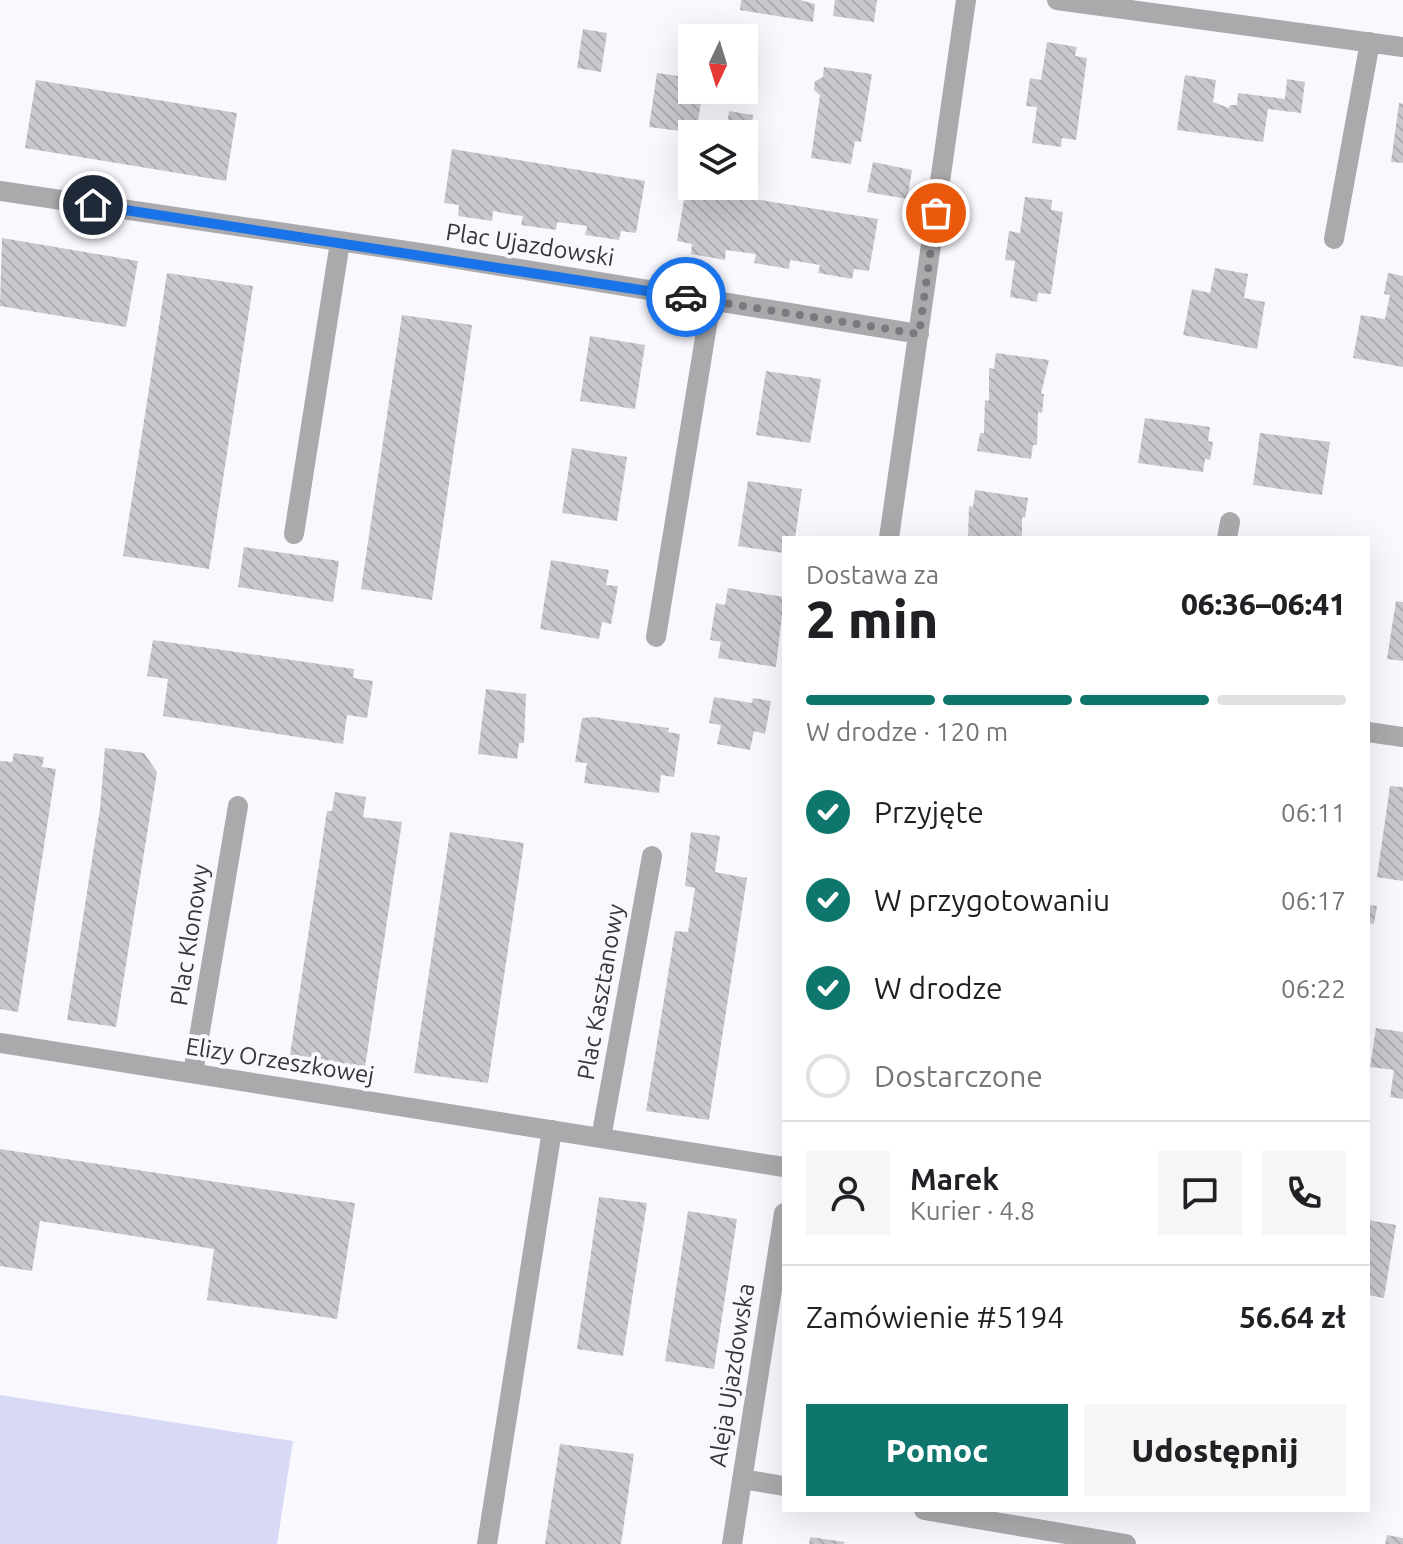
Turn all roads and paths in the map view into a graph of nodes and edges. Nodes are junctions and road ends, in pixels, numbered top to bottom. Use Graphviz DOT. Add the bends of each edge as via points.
graph roads {
  1 [pos="966,0"];
  2 [pos="1057,0"];
  3 [pos="1370,42"];
  4 [pos="1403,47"];
  5 [pos="0,191"];
  6 [pos="1334,239"];
  7 [pos="340,242"];
  8 [pos="711,301"];
  9 [pos="919,334"];
  10 [pos="294,534"];
  11 [pos="889,536"];
  12 [pos="656,637"];
  13 [pos="1370,732"];
  14 [pos="1403,737"];
  15 [pos="238,806"];
  16 [pos="652,856"];
  17 [pos="0,1043"];
  18 [pos="193,1073"];
  19 [pos="552,1130"];
  20 [pos="601,1138"];
  21 [pos="782,1167"];
  22 [pos="782,1226"];
  23 [pos="742,1479"];
  24 [pos="782,1486"];
  25 [pos="936,1512"];
  26 [pos="487,1544"];
  27 [pos="732,1544"];
  28 [pos="1126,1544"];
  1 -- 9 [label="street"];
  2 -- 3 [label="street"];
  3 -- 4 [label="street"];
  3 -- 6 [label="street"];
  5 -- 7 [label="street, Plac Ujazdowski"];
  7 -- 8 [label="street, Plac Ujazdowski"];
  7 -- 10 [label="street"];
  8 -- 9 [label="street, Plac Ujazdowski"];
  8 -- 12 [label="street"];
  9 -- 11 [label="street"];
  13 -- 14 [label="street"];
  15 -- 18 [label="street, Plac Klonowy"];
  16 -- 20 [label="street, Plac Kasztanowy"];
  17 -- 18 [label="street, Elizy Orzeszkowej"];
  18 -- 19 [label="street, Elizy Orzeszkowej"];
  19 -- 20 [label="street, Elizy Orzeszkowej"];
  19 -- 26 [label="street"];
  20 -- 21 [label="street, Elizy Orzeszkowej"];
  22 -- 23 [label="street, Aleja Ujazdowska"];
  23 -- 24 [label="street"];
  23 -- 27 [label="street, Aleja Ujazdowska"];
  25 -- 28 [label="street"];
}
